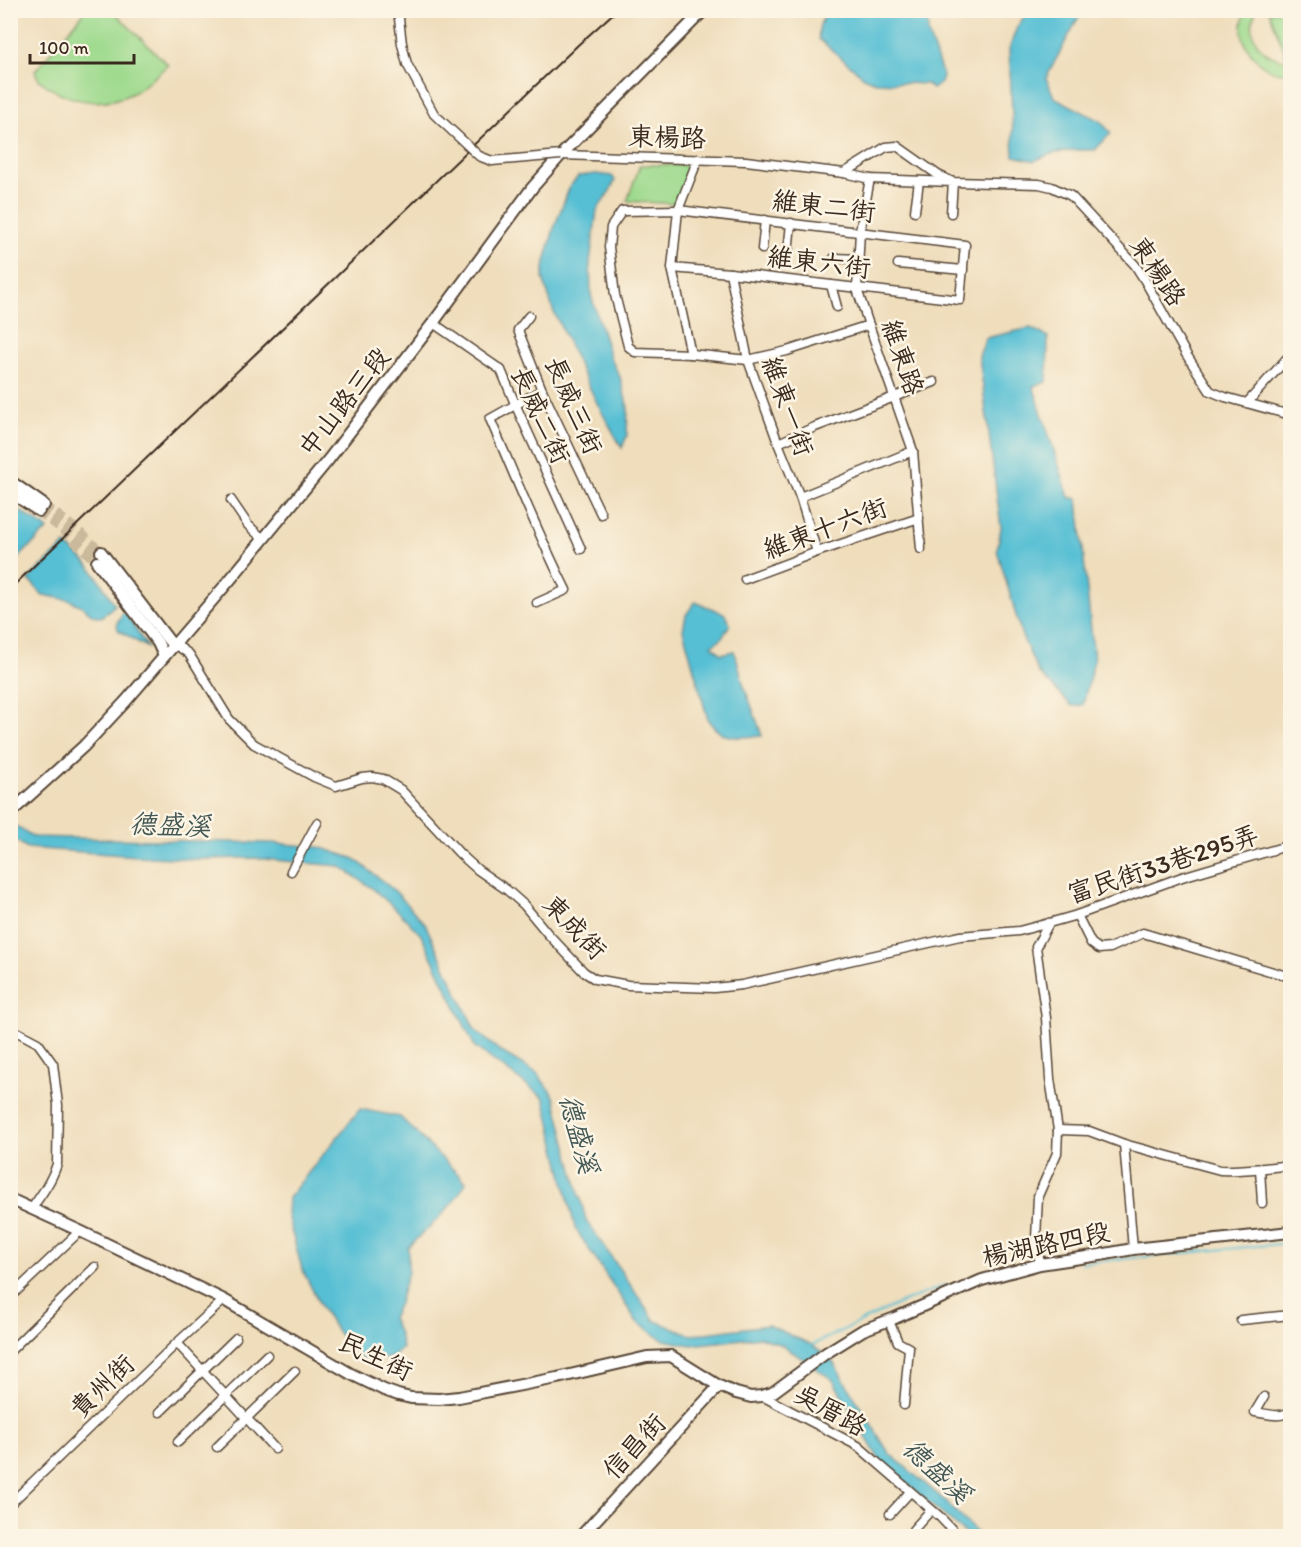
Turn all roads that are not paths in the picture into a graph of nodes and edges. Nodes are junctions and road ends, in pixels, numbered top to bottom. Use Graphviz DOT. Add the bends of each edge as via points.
graph roads {
  1 [pos="398,10"];
  2 [pos="704,10"];
  3 [pos="561,155"];
  4 [pos="698,159"];
  5 [pos="844,172"];
  6 [pos="870,179"];
  7 [pos="919,181"];
  8 [pos="953,182"];
  9 [pos="678,210"];
  10 [pos="915,211"];
  11 [pos="951,213"];
  12 [pos="765,220"];
  13 [pos="791,223"];
  14 [pos="860,231"];
  15 [pos="762,249"];
  16 [pos="788,253"];
  17 [pos="834,258"];
  18 [pos="859,260"];
  19 [pos="898,264"];
  20 [pos="672,268"];
  21 [pos="963,270"];
  22 [pos="730,273"];
  23 [pos="831,285"];
  24 [pos="858,289"];
  25 [pos="960,300"];
  26 [pos="837,307"];
  27 [pos="529,316"];
  28 [pos="433,323"];
  29 [pos="869,326"];
  30 [pos="691,354"];
  31 [pos="1290,355"];
  32 [pos="748,360"];
  33 [pos="934,382"];
  34 [pos="542,390"];
  35 [pos="894,397"];
  36 [pos="1247,403"];
  37 [pos="516,406"];
  38 [pos="1290,415"];
  39 [pos="778,443"];
  40 [pos="913,451"];
  41 [pos="10,481"];
  42 [pos="10,492"];
  43 [pos="800,497"];
  44 [pos="231,500"];
  45 [pos="601,514"];
  46 [pos="919,518"];
  47 [pos="263,539"];
  48 [pos="581,549"];
  49 [pos="921,549"];
  50 [pos="817,552"];
  51 [pos="746,579"];
  52 [pos="537,603"];
  53 [pos="173,646"];
  54 [pos="164,656"];
  55 [pos="10,813"];
  56 [pos="314,827"];
  57 [pos="1290,845"];
  58 [pos="293,868"];
  59 [pos="1077,915"];
  60 [pos="1049,923"];
  61 [pos="1290,977"];
  62 [pos="10,1028"];
  63 [pos="1058,1130"];
  64 [pos="1124,1144"];
  65 [pos="1290,1165"];
  66 [pos="1260,1169"];
  67 [pos="10,1199"];
  68 [pos="1262,1203"];
  69 [pos="32,1208"];
  70 [pos="80,1231"];
  71 [pos="1290,1232"];
  72 [pos="1133,1249"];
  73 [pos="1040,1264"];
  74 [pos="95,1268"];
  75 [pos="10,1297"];
  76 [pos="224,1300"];
  77 [pos="1290,1315"];
  78 [pos="1241,1320"];
  79 [pos="889,1321"];
  80 [pos="236,1338"];
  81 [pos="177,1343"];
  82 [pos="10,1351"];
  83 [pos="267,1355"];
  84 [pos="202,1370"];
  85 [pos="295,1371"];
  86 [pos="719,1386"];
  87 [pos="226,1396"];
  88 [pos="762,1396"];
  89 [pos="1264,1397"];
  90 [pos="904,1405"];
  91 [pos="160,1412"];
  92 [pos="1290,1412"];
  93 [pos="247,1418"];
  94 [pos="178,1442"];
  95 [pos="217,1447"];
  96 [pos="275,1449"];
  97 [pos="910,1492"];
  98 [pos="10,1504"];
  99 [pos="931,1510"];
  100 [pos="890,1514"];
  101 [pos="913,1530"];
  102 [pos="582,1536"];
  103 [pos="958,1536"];
  1 -- 3 [label="street, 東楊路, bridge" via="407,64 434,114 479,156 492,161"];
  2 -- 3 [label="street, 中山路三段"];
  3 -- 4 [label="street, 東楊路"];
  3 -- 28 [label="street, 中山路三段" via="532,188"];
  4 -- 5 [label="street, 東楊路"];
  4 -- 9 [label="street"];
  5 -- 6 [label="street, 東楊路"];
  5 -- 8 [label="street, 東楊路" via="886,147 897,146"];
  6 -- 7 [label="street, 東楊路"];
  6 -- 14 [label="street, 維東路"];
  7 -- 8 [label="street, 東楊路"];
  7 -- 10 [label="street"];
  8 -- 11 [label="street"];
  8 -- 36 [label="street, 東楊路" via="1039,184 1071,196 1135,265 1210,391"];
  9 -- 12 [label="street, 維東二街"];
  9 -- 20 [label="street"];
  9 -- 30 [label="street, 維東二街" via="622,211 611,227 609,247 615,295 628,346 635,352"];
  12 -- 13 [label="street, 維東二街"];
  12 -- 15 [label="street"];
  13 -- 14 [label="street, 維東二街"];
  13 -- 16 [label="street"];
  14 -- 18 [label="street, 維東路"];
  14 -- 21 [label="street, 維東二街" via="965,245"];
  17 -- 18 [label="street"];
  18 -- 24 [label="street, 維東路"];
  19 -- 21 [label="street"];
  20 -- 22 [label="street, 維東六街"];
  20 -- 30 [label="street"];
  21 -- 25 [label="street, 維東二街"];
  22 -- 23 [label="street, 維東六街"];
  22 -- 32 [label="street, 維東一街"];
  23 -- 24 [label="street, 維東六街"];
  23 -- 26 [label="street"];
  24 -- 25 [label="street, 維東六街"];
  24 -- 29 [label="street, 維東路"];
  27 -- 34 [label="street, 長威三街" via="518,330"];
  28 -- 37 [label="street, 長威二街" via="501,370"];
  28 -- 47 [label="street, 中山路三段"];
  29 -- 32 [label="street"];
  29 -- 35 [label="street, 維東路"];
  30 -- 32 [label="street"];
  31 -- 36 [label="street"];
  32 -- 39 [label="street, 維東一街"];
  33 -- 35 [label="street"];
  34 -- 37 [label="street"];
  34 -- 45 [label="street, 長威三街"];
  35 -- 39 [label="street"];
  35 -- 40 [label="street, 維東路"];
  36 -- 38 [label="street, 東楊路"];
  37 -- 48 [label="street, 長威二街"];
  37 -- 52 [label="street" via="490,419 566,590"];
  39 -- 43 [label="street, 維東一街"];
  40 -- 43 [label="street"];
  40 -- 46 [label="street, 維東路"];
  41 -- 42 [label="street" via="42,508"];
  43 -- 50 [label="street, 維東一街"];
  44 -- 47 [label="street"];
  46 -- 49 [label="street, 維東路"];
  46 -- 50 [label="street, 維東十六街"];
  47 -- 53 [label="street, 中山路三段"];
  50 -- 51 [label="street, 維東十六街"];
  53 -- 54 [label="street, 中山路三段"];
  53 -- 54 [label="street" via="99,557"];
  53 -- 60 [label="street, 東成街" via="189,654 229,719 254,744 336,786 372,777 401,790 460,854 524,905 584,972 595,979 639,986 742,985 960,936"];
  54 -- 55 [label="street, 中山路三段" via="108,722"];
  56 -- 58 [label="street"];
  57 -- 59 [label="street, 富民街33巷295弄" via="1182,877"];
  59 -- 60 [label="street, 富民街33巷295弄"];
  59 -- 61 [label="street" via="1091,943 1099,950 1143,933"];
  60 -- 63 [label="street" via="1036,947"];
  62 -- 69 [label="street" via="38,1043 53,1064 56,1078 57,1164"];
  63 -- 64 [label="street" via="1089,1131"];
  63 -- 73 [label="street" via="1058,1153 1038,1196 1036,1239"];
  64 -- 66 [label="street" via="1220,1170"];
  64 -- 72 [label="street"];
  65 -- 66 [label="street"];
  66 -- 68 [label="street"];
  67 -- 69 [label="street, 民生街"];
  69 -- 70 [label="street, 民生街"];
  70 -- 75 [label="street"];
  70 -- 76 [label="street, 民生街"];
  71 -- 72 [label="street, 楊湖路四段"];
  72 -- 73 [label="street, 楊湖路四段"];
  73 -- 79 [label="street, 楊湖路四段" via="982,1280"];
  74 -- 82 [label="street"];
  76 -- 81 [label="street, 貴州街"];
  76 -- 86 [label="street, 民生街" via="351,1374 411,1398 479,1394 647,1357 671,1356"];
  77 -- 78 [label="street"];
  79 -- 88 [label="street, 楊湖路四段" via="863,1330"];
  79 -- 90 [label="street" via="897,1342 909,1348"];
  80 -- 84 [label="street"];
  81 -- 84 [label="street"];
  81 -- 98 [label="street, 貴州街"];
  83 -- 87 [label="street"];
  84 -- 87 [label="street"];
  84 -- 91 [label="street"];
  85 -- 93 [label="street"];
  86 -- 88 [label="street, 民生街" via="751,1397"];
  86 -- 102 [label="street, 信昌街"];
  87 -- 93 [label="street"];
  87 -- 94 [label="street"];
  88 -- 97 [label="street, 吳厝路" via="858,1446"];
  89 -- 92 [label="street" via="1255,1412 1278,1416"];
  93 -- 95 [label="street"];
  93 -- 96 [label="street"];
  97 -- 99 [label="street, 吳厝路"];
  97 -- 100 [label="street"];
  99 -- 101 [label="street"];
  99 -- 103 [label="street, 吳厝路"];
}
